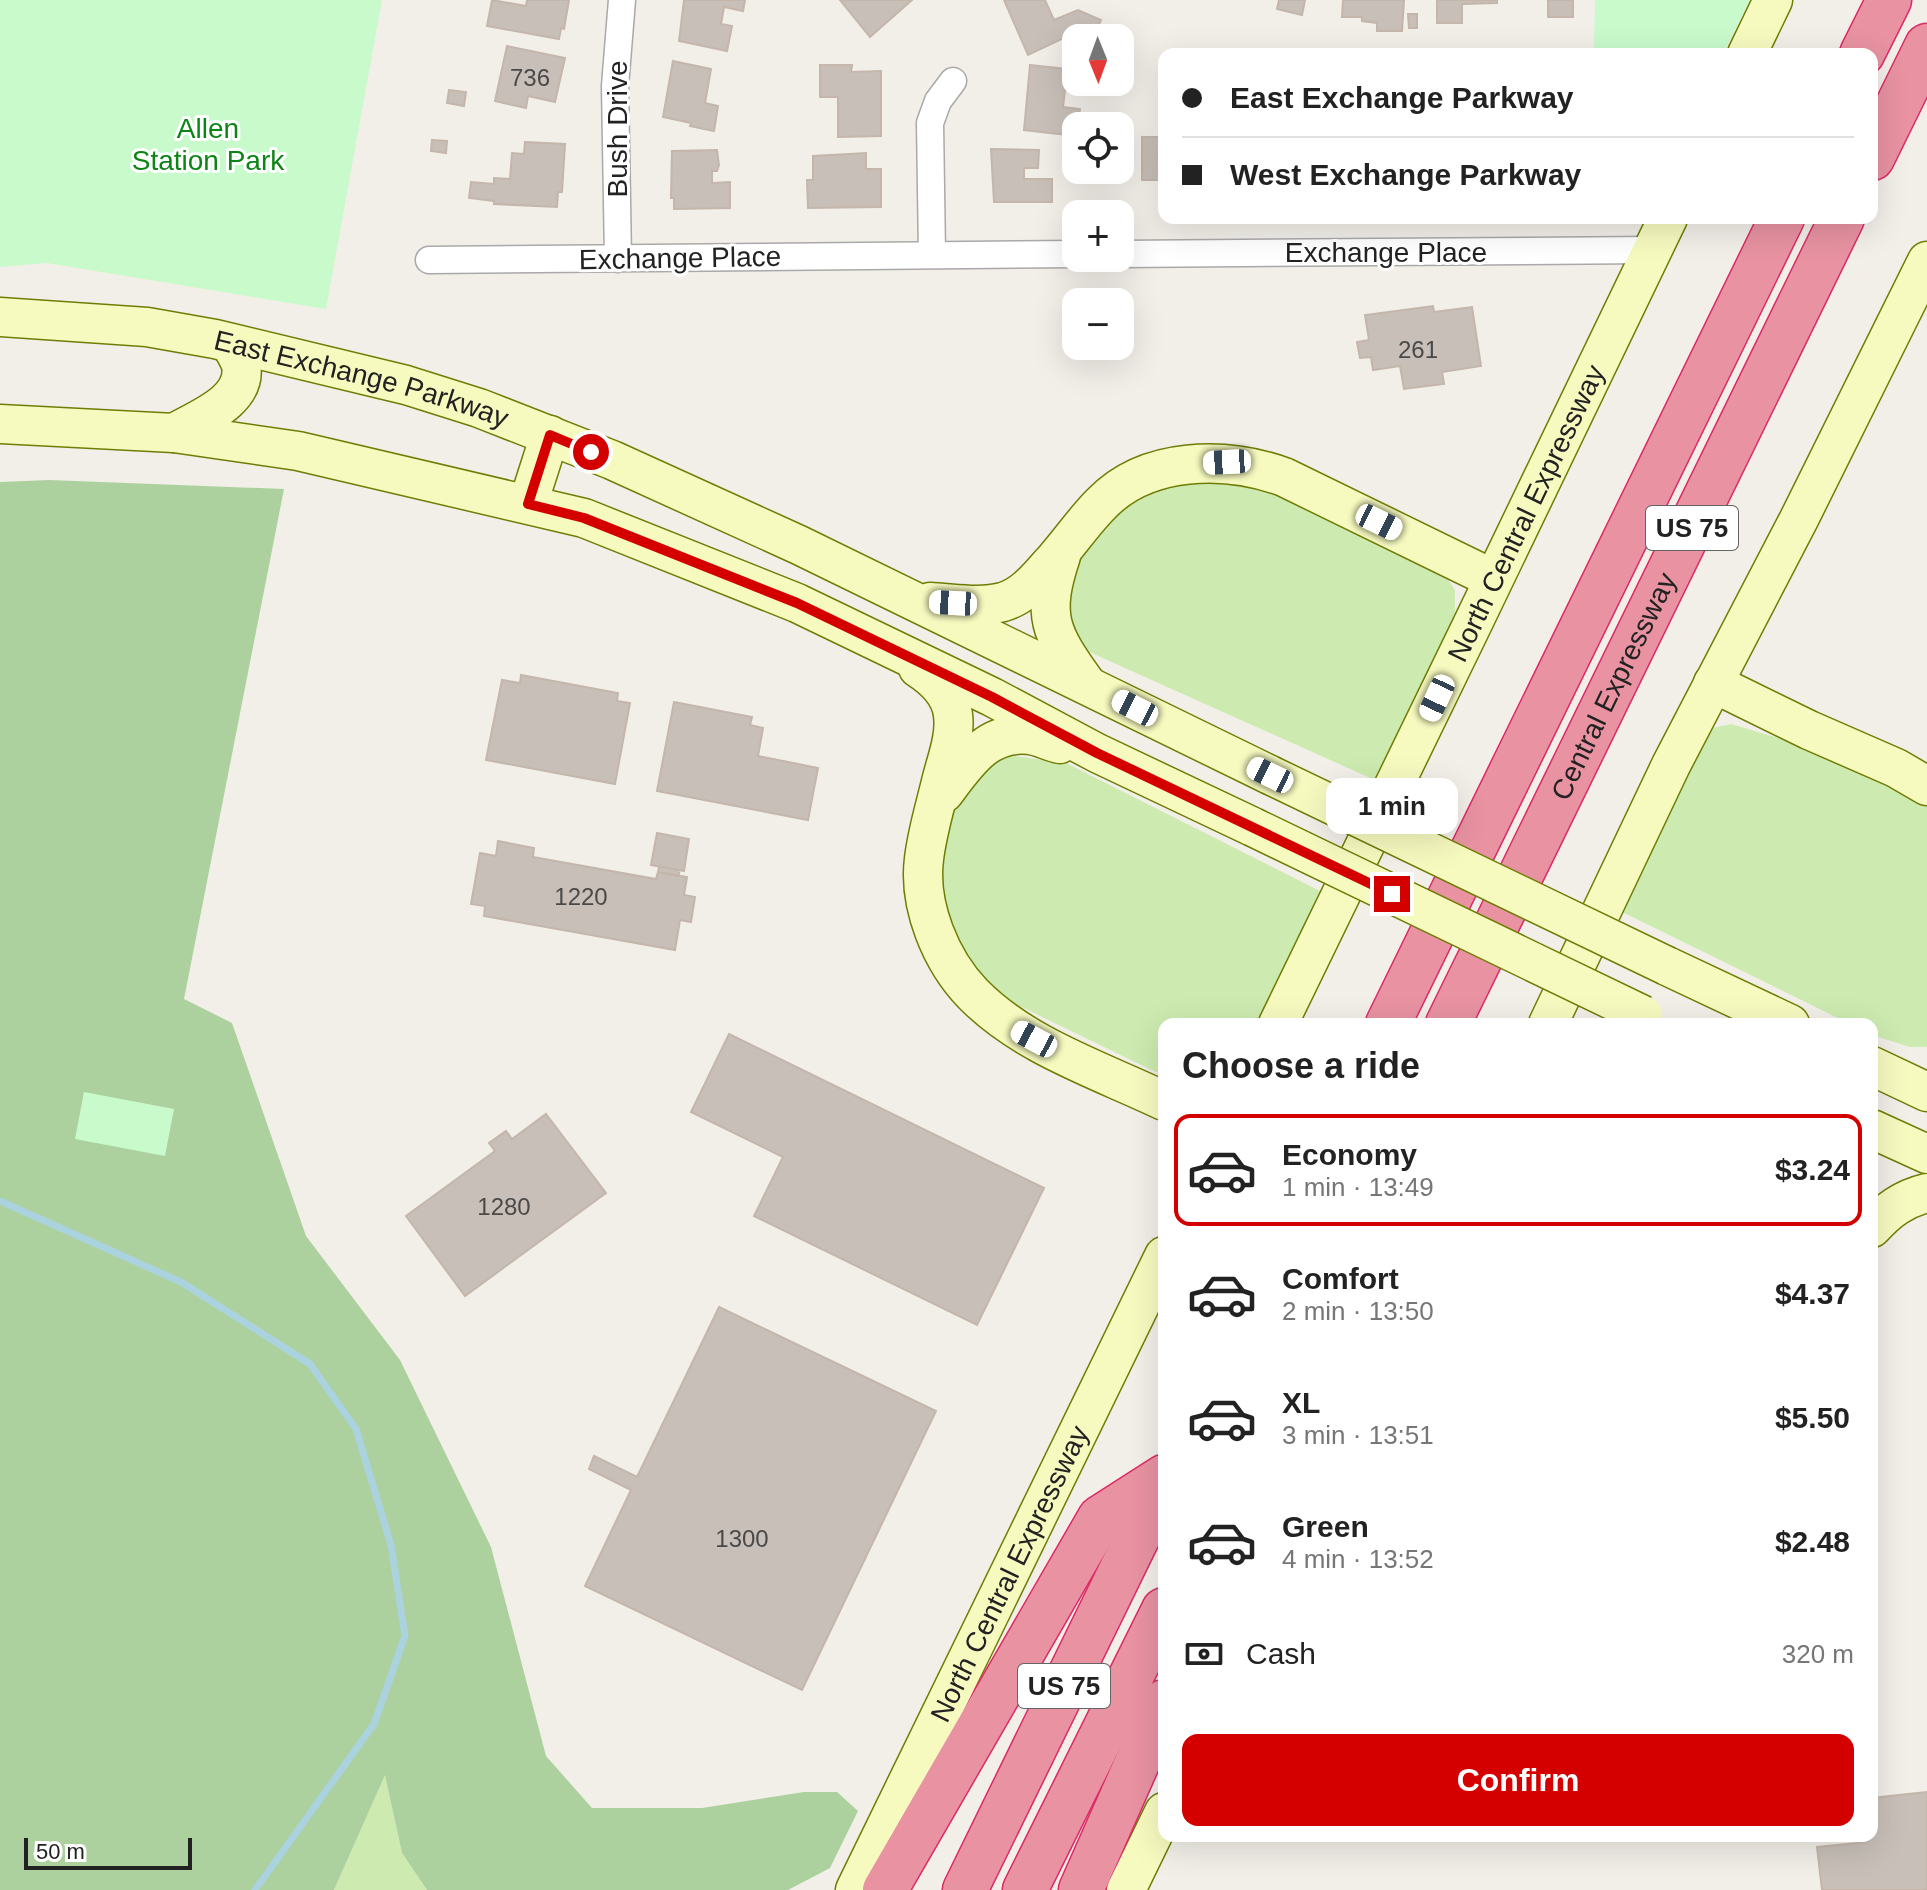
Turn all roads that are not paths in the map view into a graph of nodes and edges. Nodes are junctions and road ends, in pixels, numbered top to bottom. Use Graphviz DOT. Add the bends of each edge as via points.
graph roads {
  1 [pos="622,0"];
  2 [pos="1773,0"];
  3 [pos="1889,0"];
  4 [pos="1927,46"];
  5 [pos="1750,48"];
  6 [pos="1865,48"];
  7 [pos="953,81"];
  8 [pos="1878,146"];
  9 [pos="1779,224"];
  10 [pos="1839,224"];
  11 [pos="1660,234"];
  12 [pos="1134,253"];
  13 [pos="1062,254"];
  14 [pos="932,255"];
  15 [pos="618,259"];
  16 [pos="429,260"];
  17 [pos="1927,261"];
  18 [pos="18,318"];
  19 [pos="230,343"];
  20 [pos="0,424"];
  21 [pos="174,433"];
  22 [pos="550,435"];
  23 [pos="528,504"];
  24 [pos="1063,550"];
  25 [pos="1493,579"];
  26 [pos="911,601"];
  27 [pos="887,646"];
  28 [pos="1087,683"];
  29 [pos="1713,683"];
  30 [pos="1097,753"];
  31 [pos="1927,786"];
  32 [pos="935,805"];
  33 [pos="1281,1018"];
  34 [pos="1391,1018"];
  35 [pos="1451,1018"];
  36 [pos="1551,1018"];
  37 [pos="1648,1018"];
  38 [pos="1777,1018"];
  39 [pos="1878,1059"];
  40 [pos="1927,1065"];
  41 [pos="1878,1069"];
  42 [pos="1927,1092"];
  43 [pos="1158,1098"];
  44 [pos="1878,1132"];
  45 [pos="1927,1154"];
  46 [pos="1927,1193"];
  47 [pos="1878,1222"];
  48 [pos="1158,1268"];
  49 [pos="1158,1484"];
  50 [pos="1158,1492"];
  51 [pos="1158,1622"];
  52 [pos="1158,1716"];
  53 [pos="1158,1824"];
  54 [pos="855,1890"];
  55 [pos="885,1890"];
  56 [pos="965,1890"];
  57 [pos="1025,1890"];
  58 [pos="1081,1890"];
  59 [pos="1126,1890"];
  1 -- 15 [label="street, Bush Drive" via="615,86"];
  2 -- 5 [label="main road"];
  3 -- 6 [label="highway"];
  4 -- 8 [label="highway"];
  7 -- 14 [label="street" via="930,123"];
  9 -- 34 [label="highway, Central Expressway / US 75"];
  10 -- 35 [label="highway, Central Expressway / US 75"];
  11 -- 12 [label="street, Exchange Place"];
  11 -- 25 [label="main road, North Central Expressway"];
  13 -- 14 [label="street, Exchange Place"];
  14 -- 15 [label="street, Exchange Place"];
  15 -- 16 [label="street, Exchange Place"];
  17 -- 29 [label="main road"];
  18 -- 19 [label="main road, East Exchange Parkway" via="147,327"];
  19 -- 21 [label="main road" via="241,364 234,394"];
  19 -- 22 [label="main road, East Exchange Parkway" via="406,385"];
  20 -- 21 [label="main road"];
  21 -- 23 [label="main road" via="298,451"];
  22 -- 23 [label="main road"];
  22 -- 26 [label="main road, East Exchange Parkway" via="799,545"];
  23 -- 27 [label="main road" via="584,518 674,553"];
  24 -- 25 [label="main road" via="1102,503 1123,487 1153,473 1227,462 1284,477"];
  24 -- 26 [label="main road" via="1037,580 1004,601 981,606"];
  24 -- 28 [label="main road" via="1050,594 1051,612 1056,636"];
  25 -- 33 [label="main road, North Central Expressway"];
  26 -- 28 [label="main road, East Exchange Parkway"];
  27 -- 30 [label="main road"];
  27 -- 32 [label="main road" via="933,678 953,715"];
  28 -- 38 [label="main road, East Exchange Parkway, bridge"];
  29 -- 31 [label="main road"];
  29 -- 36 [label="main road"];
  30 -- 32 [label="main road" via="1030,735 1005,736 972,755"];
  30 -- 37 [label="main road, bridge"];
  32 -- 43 [label="main road" via="923,861 926,901 953,969 1012,1027"];
  39 -- 40 [label="main road"];
  41 -- 42 [label="main road"];
  44 -- 45 [label="main road"];
  46 -- 47 [label="main road" via="1891,1208"];
  48 -- 54 [label="main road, North Central Expressway"];
  49 -- 55 [label="highway" via="1100,1518"];
  50 -- 56 [label="highway, US 75"];
  51 -- 57 [label="highway, US 75"];
  52 -- 58 [label="highway"];
  53 -- 59 [label="main road"];
}
